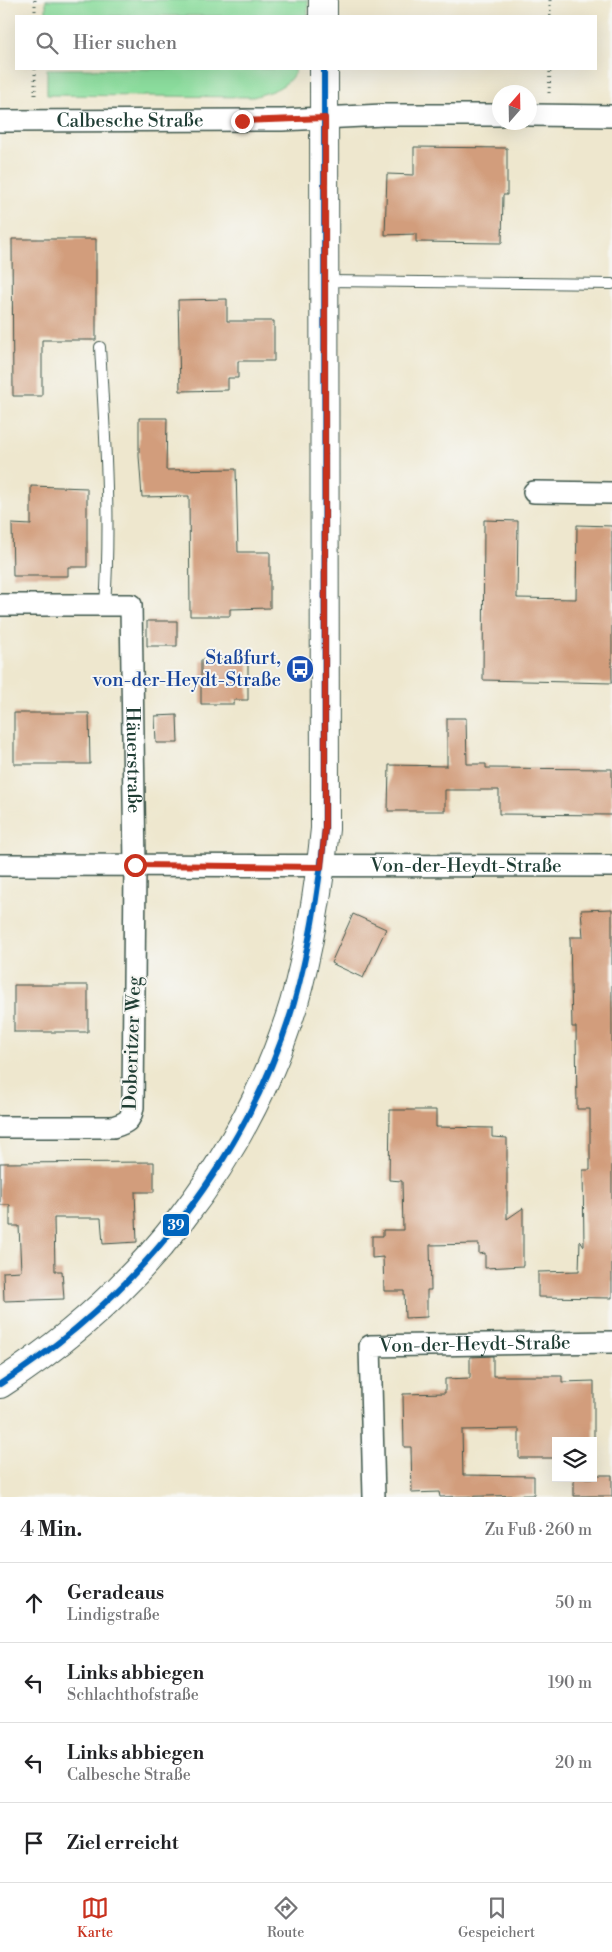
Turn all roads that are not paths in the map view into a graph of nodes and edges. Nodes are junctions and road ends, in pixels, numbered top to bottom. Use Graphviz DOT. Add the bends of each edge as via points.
graph roads {
  1 [pos="323,0"];
  2 [pos="324,15"];
  3 [pos="324,70"];
  4 [pos="492,115"];
  5 [pos="537,116"];
  6 [pos="612,116"];
  7 [pos="325,118"];
  8 [pos="0,121"];
  9 [pos="325,281"];
  10 [pos="612,284"];
  11 [pos="100,347"];
  12 [pos="534,492"];
  13 [pos="612,493"];
  14 [pos="0,605"];
  15 [pos="105,605"];
  16 [pos="135,865"];
  17 [pos="0,866"];
  18 [pos="612,866"];
  19 [pos="321,867"];
  20 [pos="0,1127"];
  21 [pos="612,1342"];
  22 [pos="0,1384"];
  23 [pos="374,1497"];
  1 -- 2 [label="street"];
  3 -- 7 [label="street"];
  4 -- 7 [label="street, Calbesche Straße"];
  5 -- 6 [label="street"];
  7 -- 8 [label="street, Calbesche Straße"];
  7 -- 9 [label="street"];
  9 -- 10 [label="lane"];
  9 -- 19 [label="street" via="325,828"];
  11 -- 15 [label="lane" via="108,555"];
  12 -- 13 [label="street"];
  14 -- 15 [label="street, Häuerstraße"];
  15 -- 16 [label="street, Häuerstraße" via="131,605"];
  16 -- 17 [label="street, Von-der-Heydt-Straße"];
  16 -- 19 [label="street, Von-der-Heydt-Straße"];
  16 -- 20 [label="street, Doberitzer Weg" via="132,1116 126,1123 113,1127"];
  18 -- 19 [label="street, Von-der-Heydt-Straße"];
  19 -- 22 [label="street" via="304,961 286,1027 254,1104 221,1163 176,1226 119,1290 59,1343"];
  21 -- 23 [label="street, Von-der-Heydt-Straße" via="370,1346"];
}
